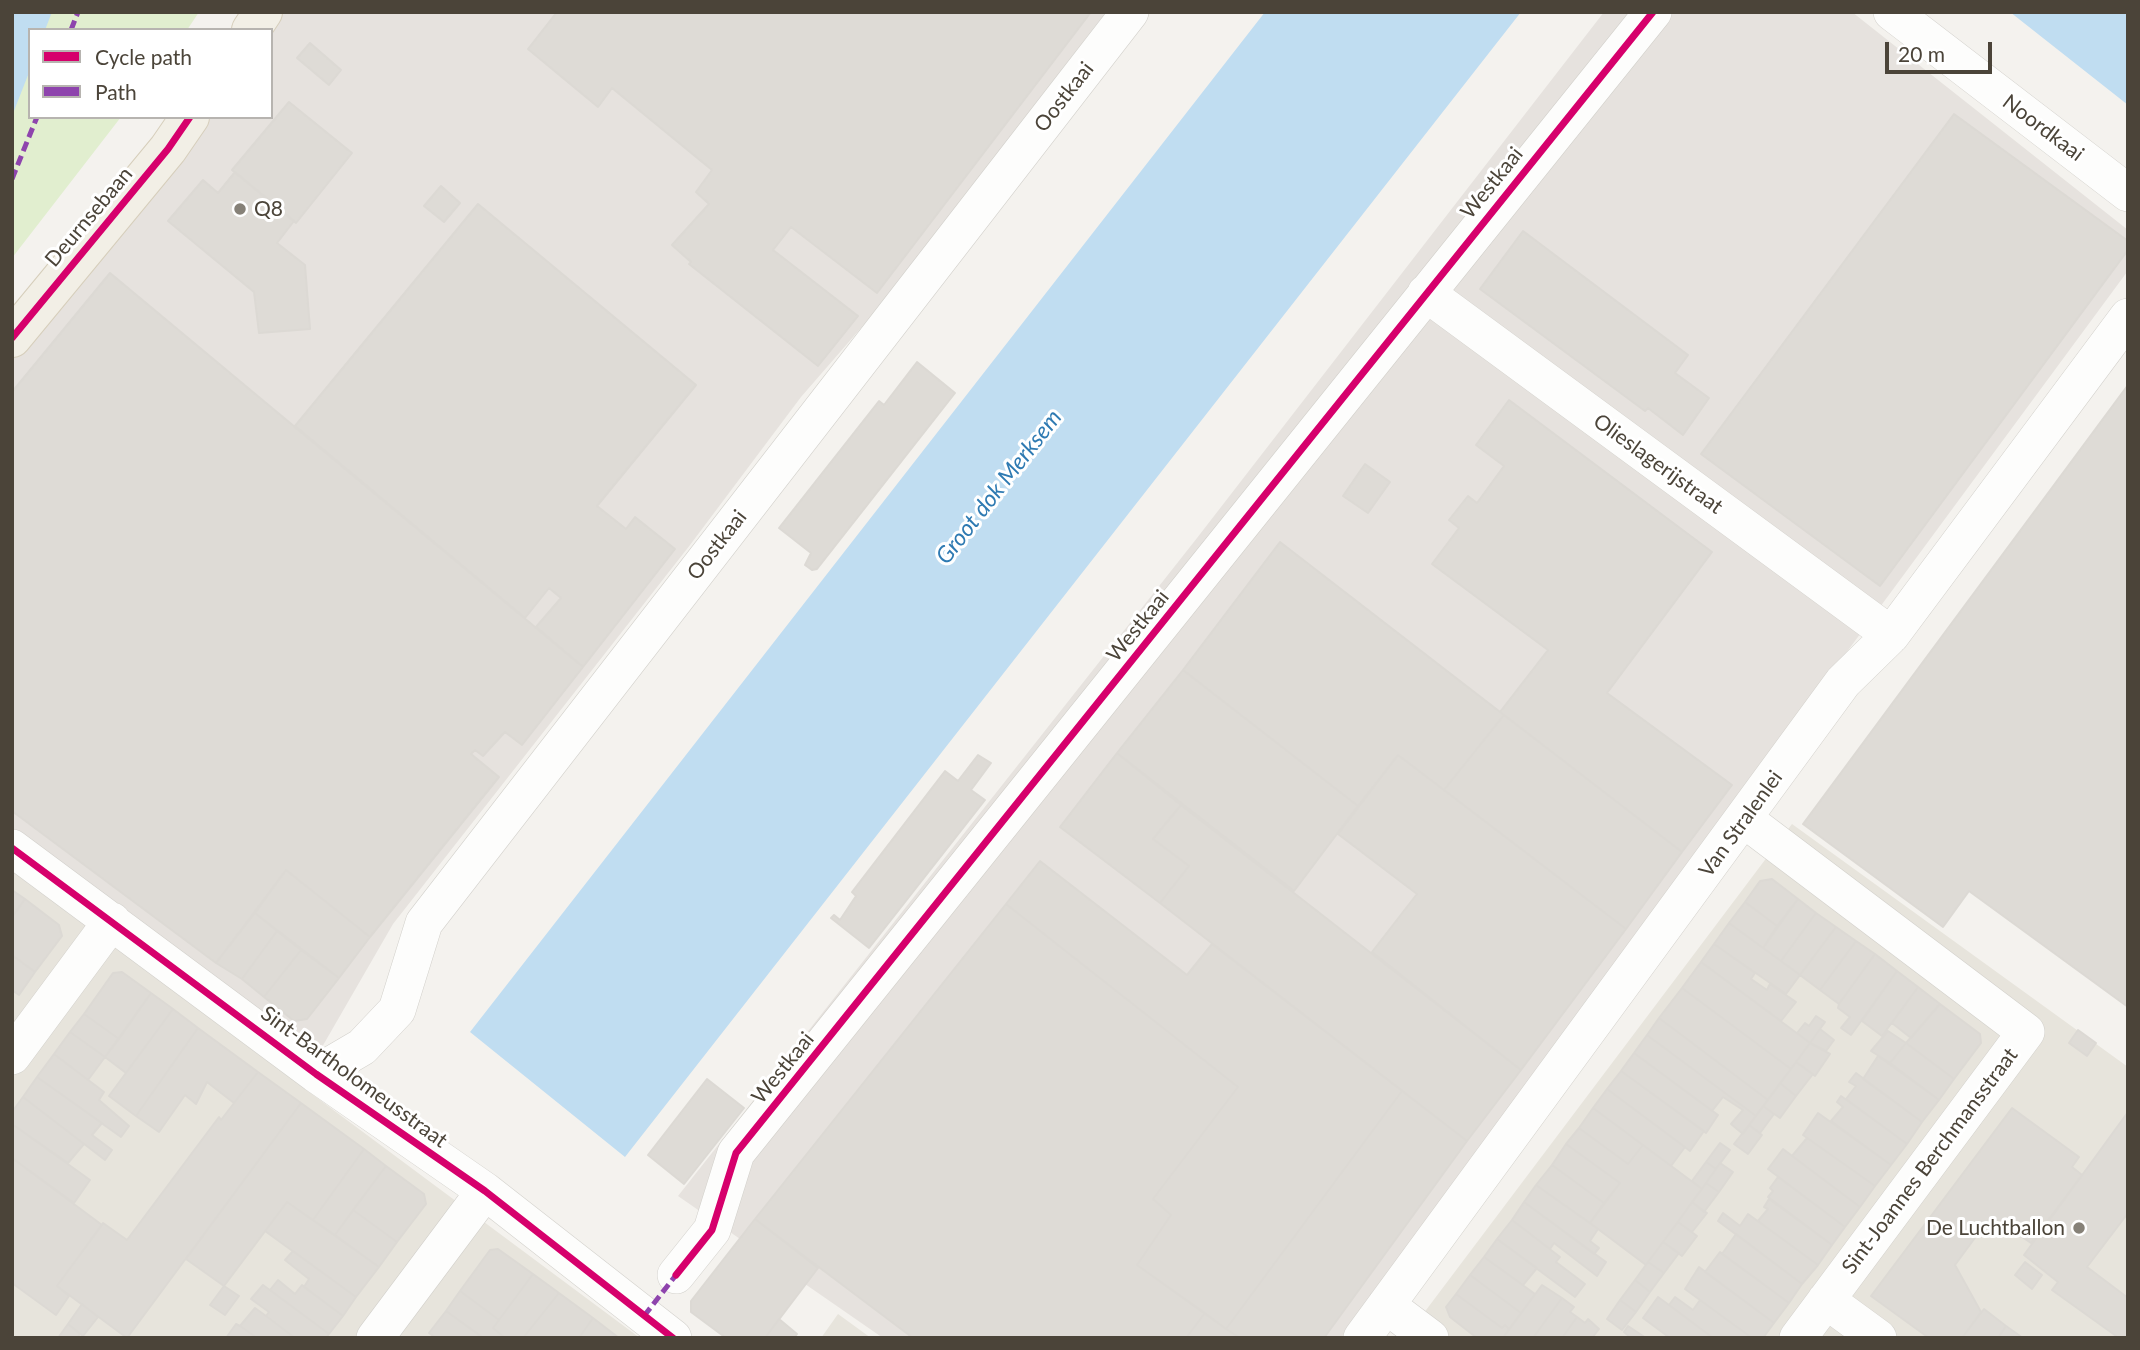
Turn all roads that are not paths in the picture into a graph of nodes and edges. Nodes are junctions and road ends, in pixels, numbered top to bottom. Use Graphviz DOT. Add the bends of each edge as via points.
graph roads {
  1 [pos="263,12"];
  2 [pos="1130,12"];
  3 [pos="1653,12"];
  4 [pos="1892,12"];
  5 [pos="252,28"];
  6 [pos="189,119"];
  7 [pos="2128,193"];
  8 [pos="1426,293"];
  9 [pos="2128,317"];
  10 [pos="12,338"];
  11 [pos="1891,635"];
  12 [pos="1744,819"];
  13 [pos="12,848"];
  14 [pos="111,921"];
  15 [pos="12,1056"];
  16 [pos="316,1074"];
  17 [pos="485,1191"];
  18 [pos="676,1275"];
  19 [pos="1826,1300"];
  20 [pos="1386,1305"];
  21 [pos="375,1338"];
  22 [pos="673,1338"];
  23 [pos="1362,1338"];
  24 [pos="1430,1338"];
  25 [pos="1798,1338"];
  26 [pos="1878,1338"];
  1 -- 5 [label="main road"];
  2 -- 16 [label="street, Oostkaai" via="424,923 397,1010 362,1046"];
  3 -- 8 [label="street, Westkaai"];
  4 -- 7 [label="street, Noordkaai"];
  6 -- 10 [label="main road, Deurnsebaan"];
  8 -- 11 [label="street, Olieslagerijstraat"];
  8 -- 18 [label="street, Westkaai" via="736,1153 712,1230"];
  9 -- 11 [label="street, Van Stralenlei"];
  11 -- 12 [label="street, Van Stralenlei" via="1843,682"];
  12 -- 19 [label="street, Sint-Joannes Berchmansstraat" via="2026,1032"];
  12 -- 20 [label="street, Van Stralenlei"];
  13 -- 14 [label="street, Sint-Bartholomeusstraat"];
  14 -- 15 [label="street"];
  14 -- 16 [label="street, Sint-Bartholomeusstraat"];
  16 -- 17 [label="street, Sint-Bartholomeusstraat"];
  17 -- 21 [label="street"];
  17 -- 22 [label="street, Sint-Bartholomeusstraat"];
  19 -- 25 [label="street, Sint-Joannes Berchmansstraat"];
  19 -- 26 [label="street"];
  20 -- 23 [label="street, Van Stralenlei"];
  20 -- 24 [label="street"];
}
